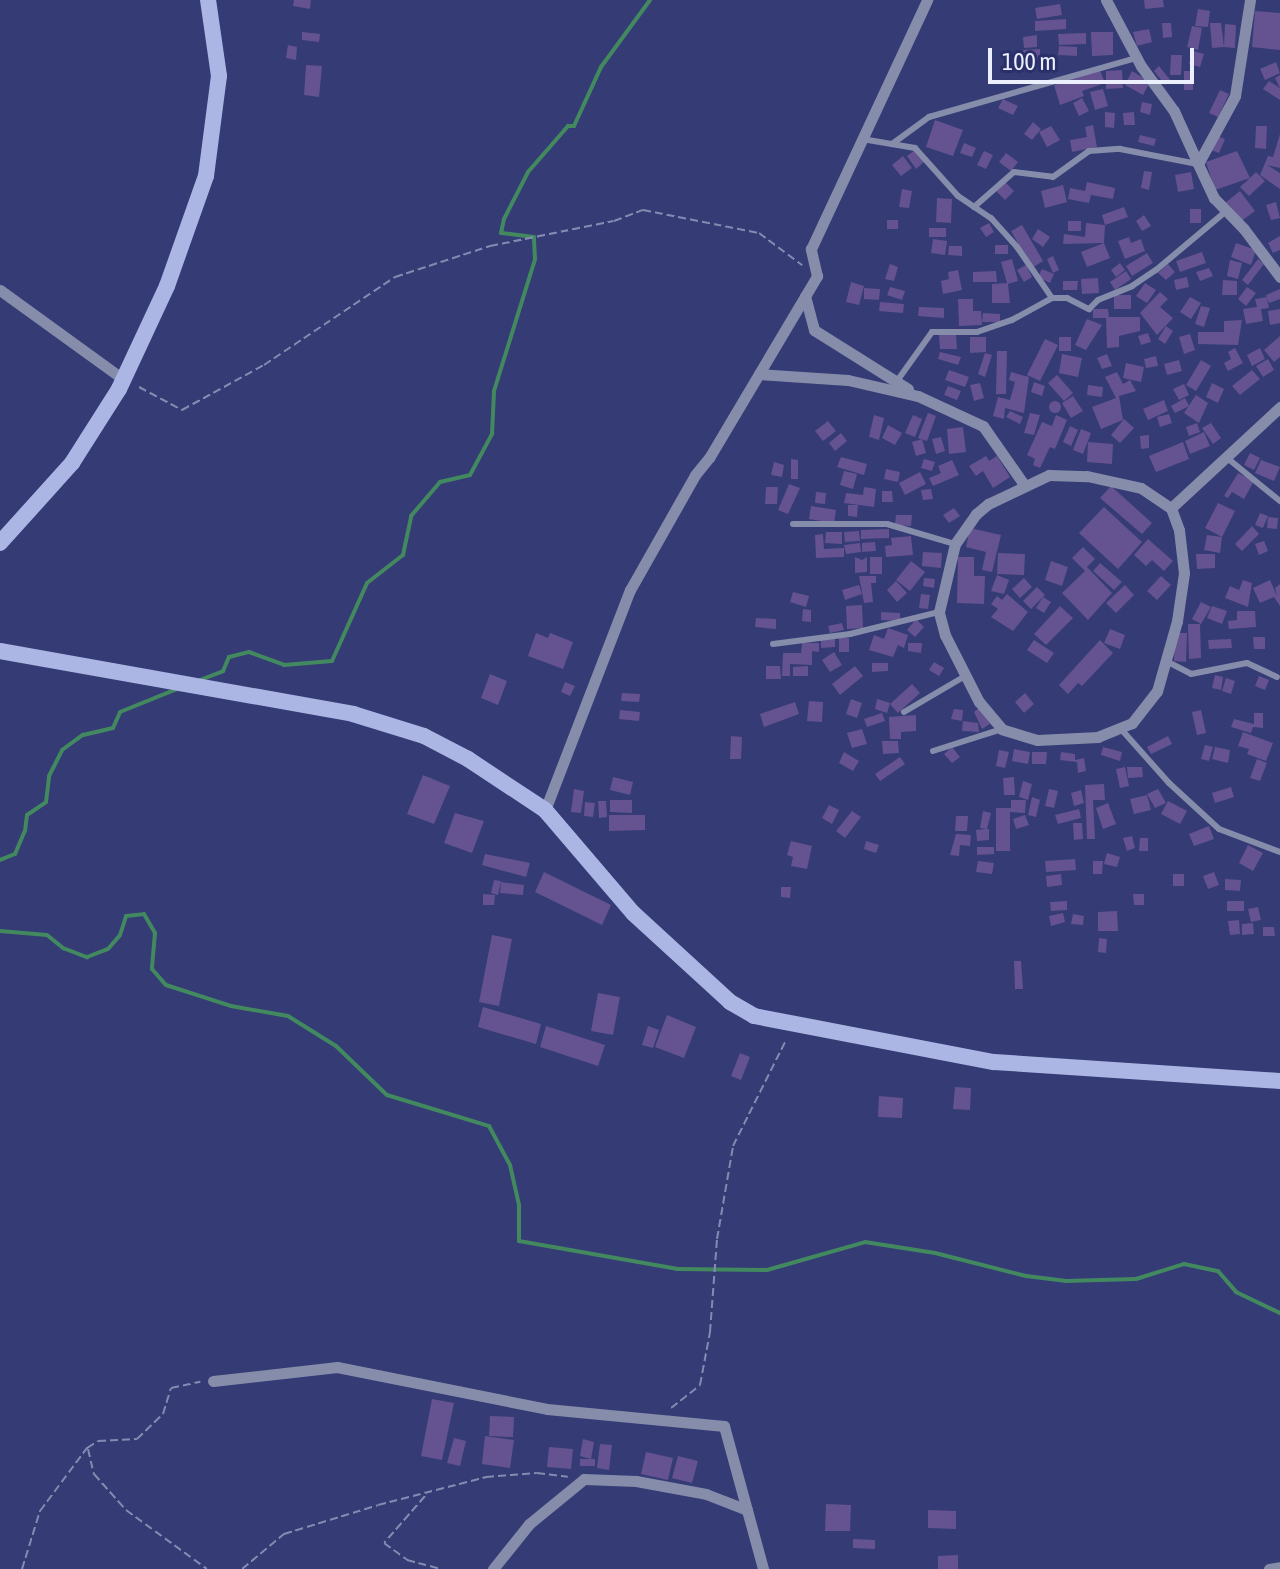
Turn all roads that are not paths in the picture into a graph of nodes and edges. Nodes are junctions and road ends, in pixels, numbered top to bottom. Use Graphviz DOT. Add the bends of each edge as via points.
graph roads {
  1 [pos="208,0"];
  2 [pos="927,0"];
  3 [pos="1106,0"];
  4 [pos="1250,0"];
  5 [pos="1136,58"];
  6 [pos="862,139"];
  7 [pos="892,144"];
  8 [pos="1198,164"];
  9 [pos="974,207"];
  10 [pos="1225,212"];
  11 [pos="1280,277"];
  12 [pos="0,290"];
  13 [pos="805,296"];
  14 [pos="1052,298"];
  15 [pos="759,374"];
  16 [pos="123,379"];
  17 [pos="896,382"];
  18 [pos="918,396"];
  19 [pos="1280,407"];
  20 [pos="1226,457"];
  21 [pos="1025,486"];
  22 [pos="1280,501"];
  23 [pos="1171,508"];
  24 [pos="793,524"];
  25 [pos="0,543"];
  26 [pos="955,544"];
  27 [pos="939,612"];
  28 [pos="773,644"];
  29 [pos="0,651"];
  30 [pos="1166,661"];
  31 [pos="965,676"];
  32 [pos="1277,677"];
  33 [pos="904,712"];
  34 [pos="1002,729"];
  35 [pos="1121,729"];
  36 [pos="933,751"];
  37 [pos="545,810"];
  38 [pos="1280,852"];
  39 [pos="1280,1081"];
  40 [pos="213,1381"];
  41 [pos="747,1510"];
  42 [pos="1280,1567"];
  43 [pos="493,1569"];
  44 [pos="763,1569"];
  45 [pos="1269,1569"];
  1 -- 16 [label="street" via="219,76 206,176 167,286"];
  2 -- 6 [label="street"];
  3 -- 5 [label="street"];
  4 -- 8 [label="street" via="1235,96"];
  5 -- 7 [label="lane" via="929,117"];
  5 -- 8 [label="street" via="1174,111"];
  6 -- 7 [label="lane"];
  6 -- 13 [label="street" via="811,249 817,276"];
  7 -- 9 [label="lane" via="915,148"];
  8 -- 9 [label="lane" via="1120,149 1089,151 1053,177 1014,172"];
  8 -- 10 [label="street"];
  9 -- 14 [label="lane" via="1017,247"];
  10 -- 11 [label="street"];
  10 -- 14 [label="lane" via="1156,270 1089,309 1067,298"];
  12 -- 16 [label="street"];
  13 -- 15 [label="street"];
  13 -- 17 [label="street" via="814,330"];
  14 -- 17 [label="lane" via="977,332 932,332"];
  15 -- 18 [label="street" via="848,380"];
  15 -- 37 [label="street" via="630,590"];
  16 -- 25 [label="street" via="72,463"];
  17 -- 18 [label="street"];
  18 -- 21 [label="street" via="983,426"];
  19 -- 20 [label="street"];
  20 -- 22 [label="lane"];
  20 -- 23 [label="street"];
  21 -- 23 [label="street" via="1049,475 1087,476 1141,488"];
  21 -- 26 [label="street" via="988,504"];
  23 -- 30 [label="street" via="1184,573"];
  24 -- 26 [label="lane" via="887,524"];
  26 -- 27 [label="street"];
  27 -- 28 [label="lane" via="850,634"];
  27 -- 31 [label="street"];
  29 -- 37 [label="street" via="353,714 424,736"];
  30 -- 32 [label="lane" via="1191,674 1247,663"];
  30 -- 35 [label="street" via="1146,710"];
  31 -- 33 [label="lane"];
  31 -- 34 [label="street"];
  34 -- 35 [label="street" via="1037,740 1098,737"];
  34 -- 36 [label="lane"];
  35 -- 38 [label="lane" via="1219,829"];
  37 -- 39 [label="street" via="633,913 730,1002 754,1016 994,1062"];
  40 -- 41 [label="street" via="337,1367 547,1409 724,1426"];
  41 -- 43 [label="street" via="706,1494 636,1481 584,1479 529,1524"];
  41 -- 44 [label="street"];
  42 -- 45 [label="street"];
}
